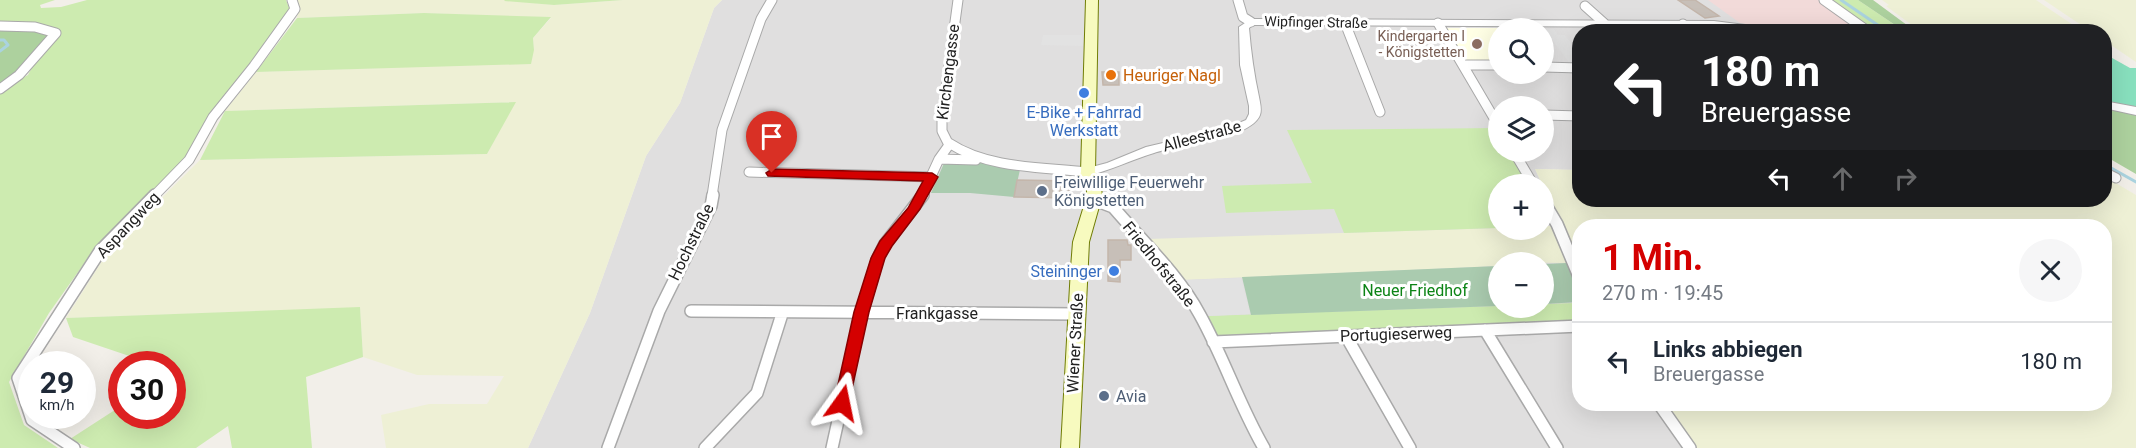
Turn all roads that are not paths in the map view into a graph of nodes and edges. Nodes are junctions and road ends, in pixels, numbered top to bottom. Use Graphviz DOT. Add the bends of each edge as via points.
graph roads {
  1 [pos="292,0"];
  2 [pos="772,0"];
  3 [pos="958,0"];
  4 [pos="1092,0"];
  5 [pos="1238,0"];
  6 [pos="1824,0"];
  7 [pos="1585,6"];
  8 [pos="1251,22"];
  9 [pos="1345,23"];
  10 [pos="1438,23"];
  11 [pos="1604,23"];
  12 [pos="1620,24"];
  13 [pos="1858,24"];
  14 [pos="0,26"];
  15 [pos="1463,65"];
  16 [pos="1488,66"];
  17 [pos="1554,67"];
  18 [pos="1572,68"];
  19 [pos="0,89"];
  20 [pos="1488,103"];
  21 [pos="2112,106"];
  22 [pos="2136,111"];
  23 [pos="1380,112"];
  24 [pos="1554,115"];
  25 [pos="1572,116"];
  26 [pos="949,143"];
  27 [pos="939,159"];
  28 [pos="983,159"];
  29 [pos="749,172"];
  30 [pos="1088,172"];
  31 [pos="2112,176"];
  32 [pos="932,177"];
  33 [pos="2116,178"];
  34 [pos="1088,202"];
  35 [pos="1554,219"];
  36 [pos="1572,260"];
  37 [pos="691,311"];
  38 [pos="862,312"];
  39 [pos="782,314"];
  40 [pos="1076,314"];
  41 [pos="1572,326"];
  42 [pos="1485,330"];
  43 [pos="1346,336"];
  44 [pos="1212,342"];
  45 [pos="1664,411"];
  46 [pos="74,448"];
  47 [pos="608,448"];
  48 [pos="705,448"];
  49 [pos="832,448"];
  50 [pos="1070,448"];
  51 [pos="1264,448"];
  52 [pos="1410,448"];
  53 [pos="1557,448"];
  54 [pos="1690,448"];
  1 -- 46 [label="street, Aspangweg" via="295,9 213,117 189,160 100,251 18,378 32,420"];
  2 -- 47 [label="street, Hochstraße" via="761,19 722,130 711,206 664,300"];
  3 -- 26 [label="street, Kirchengasse" via="942,117 942,131"];
  4 -- 30 [label="main road, Wiener Straße"];
  5 -- 8 [label="street" via="1242,14"];
  6 -- 13 [label="street"];
  7 -- 11 [label="street"];
  8 -- 9 [label="street, Wipfinger Straße"];
  8 -- 30 [label="street, Alleestraße" via="1244,27 1247,71 1255,106 1250,122"];
  9 -- 10 [label="street, Wipfinger Straße"];
  9 -- 23 [label="street"];
  10 -- 11 [label="street, Wipfinger Straße"];
  10 -- 15 [label="street"];
  11 -- 12 [label="street, Wipfinger Straße"];
  14 -- 19 [label="street" via="35,27 56,33 20,75"];
  15 -- 16 [label="street"];
  15 -- 20 [label="street"];
  17 -- 18 [label="street"];
  21 -- 22 [label="street"];
  24 -- 25 [label="street"];
  26 -- 27 [label="street, Kirchengasse"];
  26 -- 28 [label="street, Kirchengasse"];
  27 -- 28 [label="street"];
  27 -- 32 [label="street, Kirchengasse"];
  28 -- 30 [label="street, Kirchengasse"];
  29 -- 32 [label="street"];
  30 -- 34 [label="main road, Wiener Straße"];
  31 -- 33 [label="street"];
  32 -- 38 [label="street, Kirchengasse" via="914,209 885,244"];
  34 -- 40 [label="main road, Wiener Straße" via="1079,223 1082,239"];
  34 -- 44 [label="street, Friedhofstraße" via="1113,207 1199,313"];
  35 -- 36 [label="street"];
  37 -- 39 [label="street, Frankgasse"];
  38 -- 39 [label="street, Frankgasse"];
  38 -- 40 [label="street, Frankgasse"];
  38 -- 49 [label="street, Kirchengasse"];
  39 -- 48 [label="street" via="757,393"];
  40 -- 50 [label="main road, Wiener Straße"];
  41 -- 42 [label="street, Portugieserweg"];
  42 -- 43 [label="street, Portugieserweg"];
  42 -- 53 [label="street"];
  43 -- 44 [label="street, Portugieserweg"];
  43 -- 52 [label="street"];
  44 -- 51 [label="street, Friedhofstraße" via="1247,422"];
  45 -- 54 [label="street"];
}
